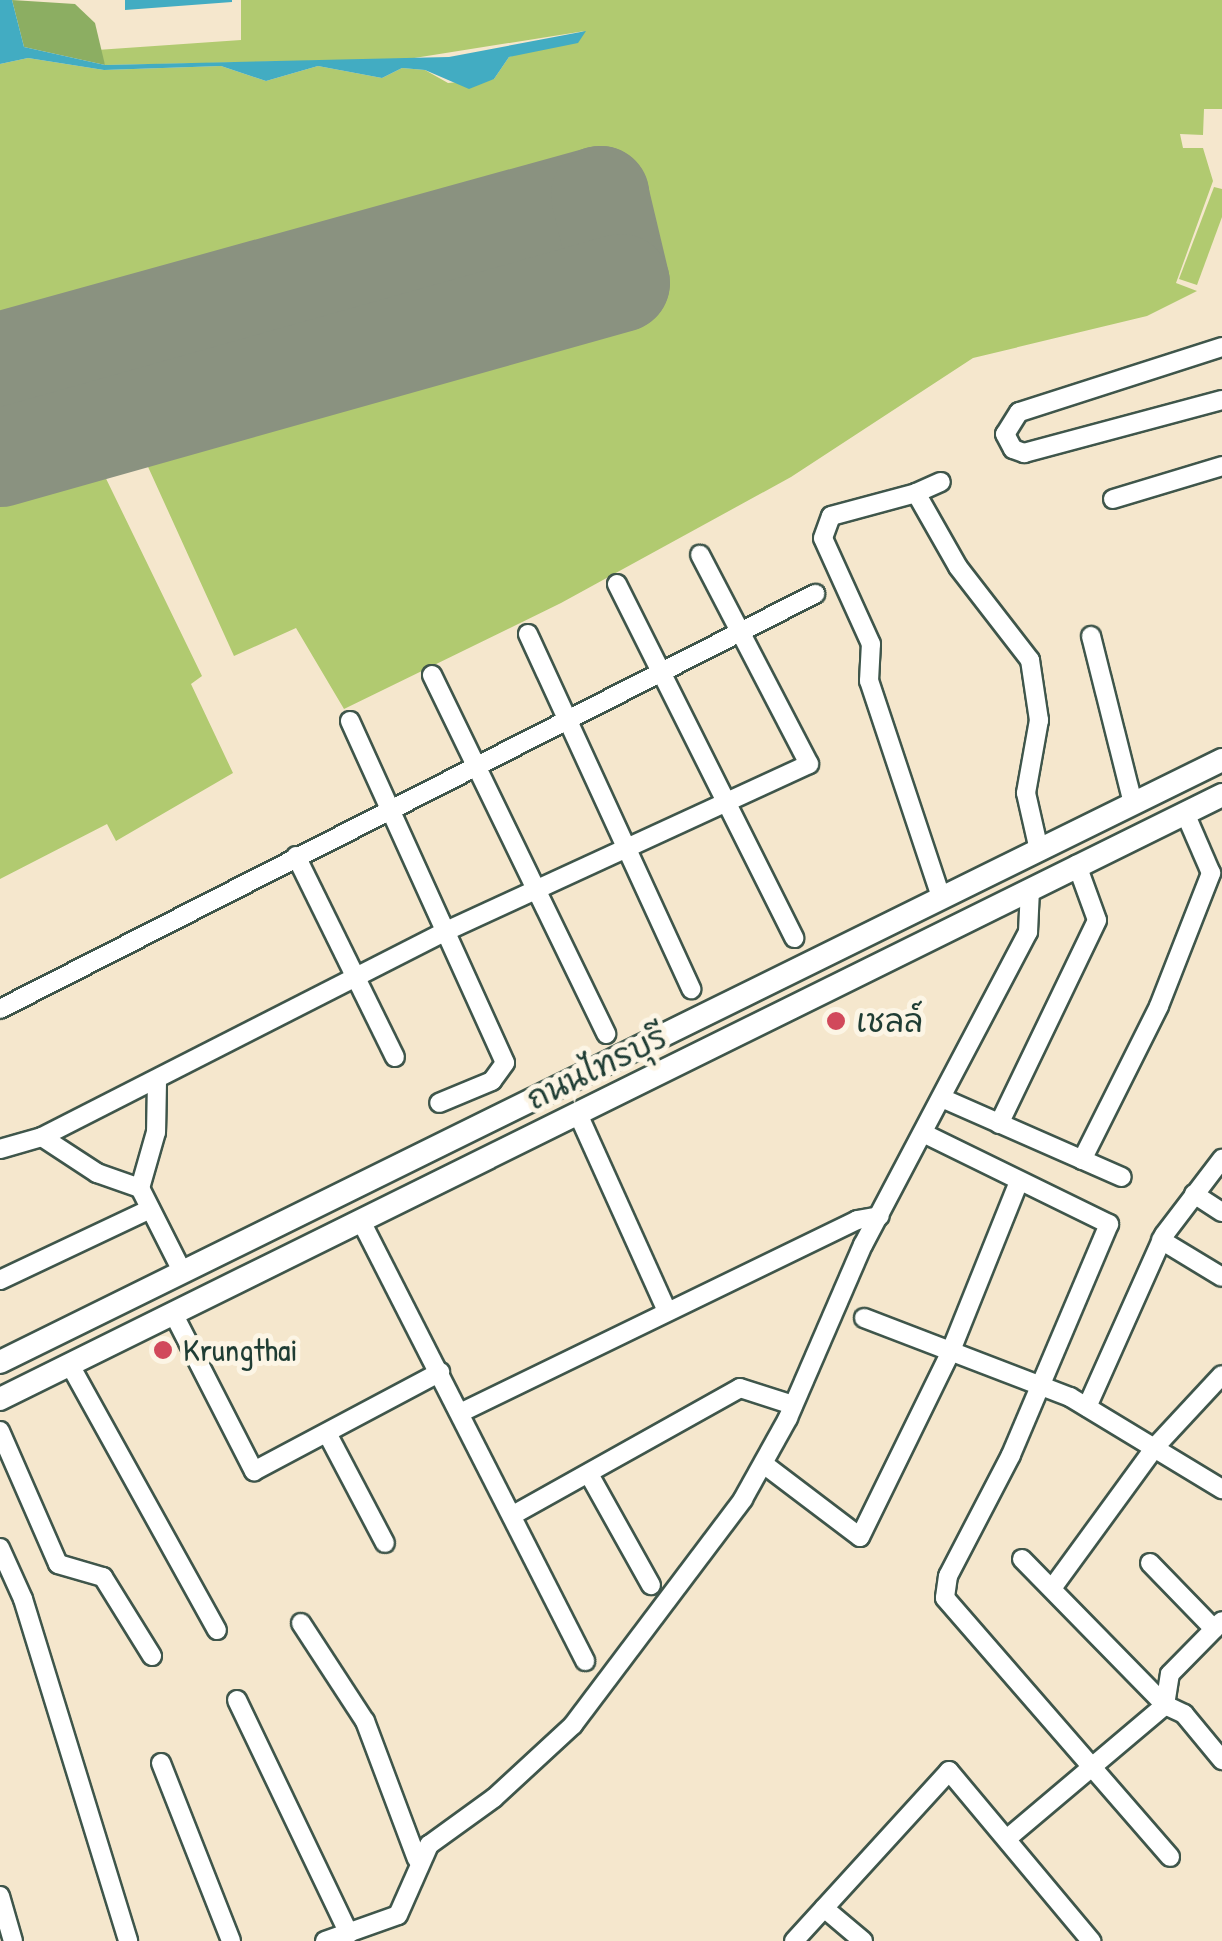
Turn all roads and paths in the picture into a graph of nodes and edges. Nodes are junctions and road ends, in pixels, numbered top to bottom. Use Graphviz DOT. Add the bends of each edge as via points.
graph roads {
  1 [pos="1222,347"];
  2 [pos="1222,400"];
  3 [pos="1222,466"];
  4 [pos="941,482"];
  5 [pos="916,493"];
  6 [pos="1112,500"];
  7 [pos="700,556"];
  8 [pos="617,584"];
  9 [pos="815,594"];
  10 [pos="742,633"];
  11 [pos="528,634"];
  12 [pos="1091,636"];
  13 [pos="661,674"];
  14 [pos="432,675"];
  15 [pos="350,721"];
  16 [pos="568,722"];
  17 [pos="1222,760"];
  18 [pos="479,767"];
  19 [pos="1222,795"];
  20 [pos="725,803"];
  21 [pos="1134,803"];
  22 [pos="389,810"];
  23 [pos="1184,813"];
  24 [pos="624,850"];
  25 [pos="1038,850"];
  26 [pos="296,856"];
  27 [pos="1077,865"];
  28 [pos="1030,890"];
  29 [pos="536,891"];
  30 [pos="942,897"];
  31 [pos="442,933"];
  32 [pos="794,938"];
  33 [pos="353,978"];
  34 [pos="691,989"];
  35 [pos="0,1009"];
  36 [pos="606,1034"];
  37 [pos="394,1057"];
  38 [pos="157,1082"];
  39 [pos="944,1098"];
  40 [pos="440,1103"];
  41 [pos="578,1114"];
  42 [pos="999,1124"];
  43 [pos="925,1134"];
  44 [pos="42,1137"];
  45 [pos="0,1148"];
  46 [pos="1222,1159"];
  47 [pos="1082,1160"];
  48 [pos="1122,1177"];
  49 [pos="1018,1181"];
  50 [pos="140,1188"];
  51 [pos="1194,1194"];
  52 [pos="150,1209"];
  53 [pos="1222,1212"];
  54 [pos="880,1216"];
  55 [pos="361,1221"];
  56 [pos="1160,1240"];
  57 [pos="182,1272"];
  58 [pos="1222,1277"];
  59 [pos="0,1280"];
  60 [pos="198,1301"];
  61 [pos="667,1312"];
  62 [pos="173,1313"];
  63 [pos="864,1318"];
  64 [pos="950,1353"];
  65 [pos="0,1362"];
  66 [pos="70,1364"];
  67 [pos="440,1372"];
  68 [pos="1222,1375"];
  69 [pos="1042,1384"];
  70 [pos="0,1399"];
  71 [pos="793,1405"];
  72 [pos="1087,1406"];
  73 [pos="462,1412"];
  74 [pos="0,1432"];
  75 [pos="328,1435"];
  76 [pos="1155,1447"];
  77 [pos="766,1464"];
  78 [pos="590,1476"];
  79 [pos="1222,1488"];
  80 [pos="513,1515"];
  81 [pos="385,1543"];
  82 [pos="0,1548"];
  83 [pos="1022,1559"];
  84 [pos="1150,1563"];
  85 [pos="652,1585"];
  86 [pos="1053,1587"];
  87 [pos="301,1622"];
  88 [pos="1218,1625"];
  89 [pos="217,1630"];
  90 [pos="152,1656"];
  91 [pos="585,1662"];
  92 [pos="237,1700"];
  93 [pos="1166,1705"];
  94 [pos="1222,1759"];
  95 [pos="161,1763"];
  96 [pos="1094,1765"];
  97 [pos="1008,1837"];
  98 [pos="1170,1857"];
  99 [pos="417,1860"];
  100 [pos="0,1896"];
  101 [pos="824,1908"];
  102 [pos="349,1934"];
  103 [pos="13,1941"];
  104 [pos="128,1941"];
  105 [pos="231,1941"];
  106 [pos="325,1941"];
  107 [pos="794,1941"];
  108 [pos="863,1941"];
  109 [pos="1091,1941"];
  1 -- 2 [label="street" via="1020,412 1005,434 1024,453"];
  3 -- 6 [label="street"];
  4 -- 5 [label="street"];
  5 -- 25 [label="street" via="958,567 1034,670 1039,720 1026,793"];
  5 -- 30 [label="street" via="831,516 823,538 871,644 868,681"];
  7 -- 10 [label="street"];
  8 -- 13 [label="street"];
  9 -- 10 [label="street"];
  10 -- 13 [label="street"];
  10 -- 20 [label="street" via="809,764"];
  11 -- 16 [label="street"];
  12 -- 21 [label="street"];
  13 -- 16 [label="street"];
  13 -- 20 [label="street"];
  14 -- 18 [label="street"];
  15 -- 22 [label="street"];
  16 -- 18 [label="street"];
  16 -- 24 [label="street"];
  17 -- 21 [label="main road, ถนนไทรบุรี"];
  18 -- 22 [label="street"];
  18 -- 29 [label="street"];
  19 -- 23 [label="main road, ถนนไทรบุรี"];
  20 -- 24 [label="street"];
  20 -- 32 [label="street"];
  21 -- 25 [label="main road, ถนนไทรบุรี"];
  22 -- 26 [label="street"];
  22 -- 31 [label="street"];
  23 -- 27 [label="main road, ถนนไทรบุรี"];
  23 -- 47 [label="street" via="1210,873 1158,1006"];
  24 -- 29 [label="street"];
  24 -- 34 [label="street"];
  25 -- 30 [label="main road, ถนนไทรบุรี"];
  26 -- 33 [label="street"];
  26 -- 35 [label="street"];
  27 -- 28 [label="main road, ถนนไทรบุรี"];
  27 -- 42 [label="street" via="1097,920"];
  28 -- 39 [label="street" via="1028,932"];
  28 -- 41 [label="main road, ถนนไทรบุรี"];
  29 -- 31 [label="street"];
  29 -- 36 [label="street"];
  30 -- 57 [label="main road, ถนนไทรบุรี"];
  31 -- 33 [label="street"];
  31 -- 40 [label="street" via="505,1062 492,1081"];
  33 -- 37 [label="street"];
  33 -- 38 [label="street"];
  38 -- 44 [label="street"];
  38 -- 50 [label="street" via="156,1132"];
  39 -- 42 [label="street"];
  39 -- 43 [label="street"];
  41 -- 55 [label="main road, ถนนไทรบุรี"];
  41 -- 61 [label="street"];
  42 -- 47 [label="street"];
  43 -- 49 [label="street"];
  43 -- 54 [label="street"];
  44 -- 45 [label="street"];
  44 -- 50 [label="street" via="97,1173"];
  46 -- 51 [label="street"];
  47 -- 48 [label="street"];
  49 -- 64 [label="street"];
  49 -- 69 [label="street" via="1109,1224"];
  50 -- 52 [label="street"];
  51 -- 53 [label="street"];
  51 -- 56 [label="street"];
  52 -- 57 [label="street"];
  52 -- 59 [label="street"];
  54 -- 61 [label="street" via="857,1220"];
  54 -- 71 [label="street"];
  55 -- 60 [label="main road, ถนนไทรบุรี"];
  55 -- 67 [label="street"];
  56 -- 58 [label="street"];
  56 -- 72 [label="street"];
  57 -- 60 [label="main road"];
  57 -- 65 [label="main road, ถนนไทรบุรี"];
  60 -- 62 [label="main road, ถนนไทรบุรี"];
  61 -- 73 [label="street"];
  62 -- 66 [label="main road, ถนนไทรบุรี"];
  62 -- 75 [label="street" via="254,1471"];
  63 -- 64 [label="street"];
  64 -- 69 [label="street"];
  64 -- 77 [label="street" via="860,1537"];
  66 -- 70 [label="main road, ถนนไทรบุรี"];
  66 -- 89 [label="street"];
  67 -- 73 [label="street"];
  67 -- 75 [label="street"];
  68 -- 76 [label="street"];
  69 -- 72 [label="street"];
  69 -- 96 [label="street" via="948,1576 944,1598"];
  71 -- 77 [label="street"];
  71 -- 78 [label="street" via="740,1388"];
  72 -- 76 [label="street"];
  73 -- 80 [label="street"];
  74 -- 90 [label="street" via="58,1564 103,1577"];
  75 -- 81 [label="street"];
  76 -- 79 [label="street"];
  76 -- 86 [label="street"];
  77 -- 99 [label="street" via="573,1725"];
  78 -- 80 [label="street"];
  78 -- 85 [label="street"];
  80 -- 91 [label="street"];
  82 -- 104 [label="street" via="23,1599"];
  83 -- 86 [label="street"];
  84 -- 88 [label="street"];
  86 -- 93 [label="street"];
  87 -- 99 [label="street" via="364,1722"];
  88 -- 93 [label="street" via="1170,1674"];
  92 -- 102 [label="street"];
  93 -- 94 [label="street" via="1184,1714"];
  93 -- 96 [label="street"];
  95 -- 105 [label="street"];
  96 -- 97 [label="street"];
  96 -- 98 [label="street"];
  97 -- 101 [label="street" via="949,1771"];
  97 -- 109 [label="street"];
  99 -- 102 [label="street" via="398,1915"];
  100 -- 103 [label="street"];
  101 -- 107 [label="street"];
  101 -- 108 [label="street"];
  102 -- 106 [label="street"];
}
